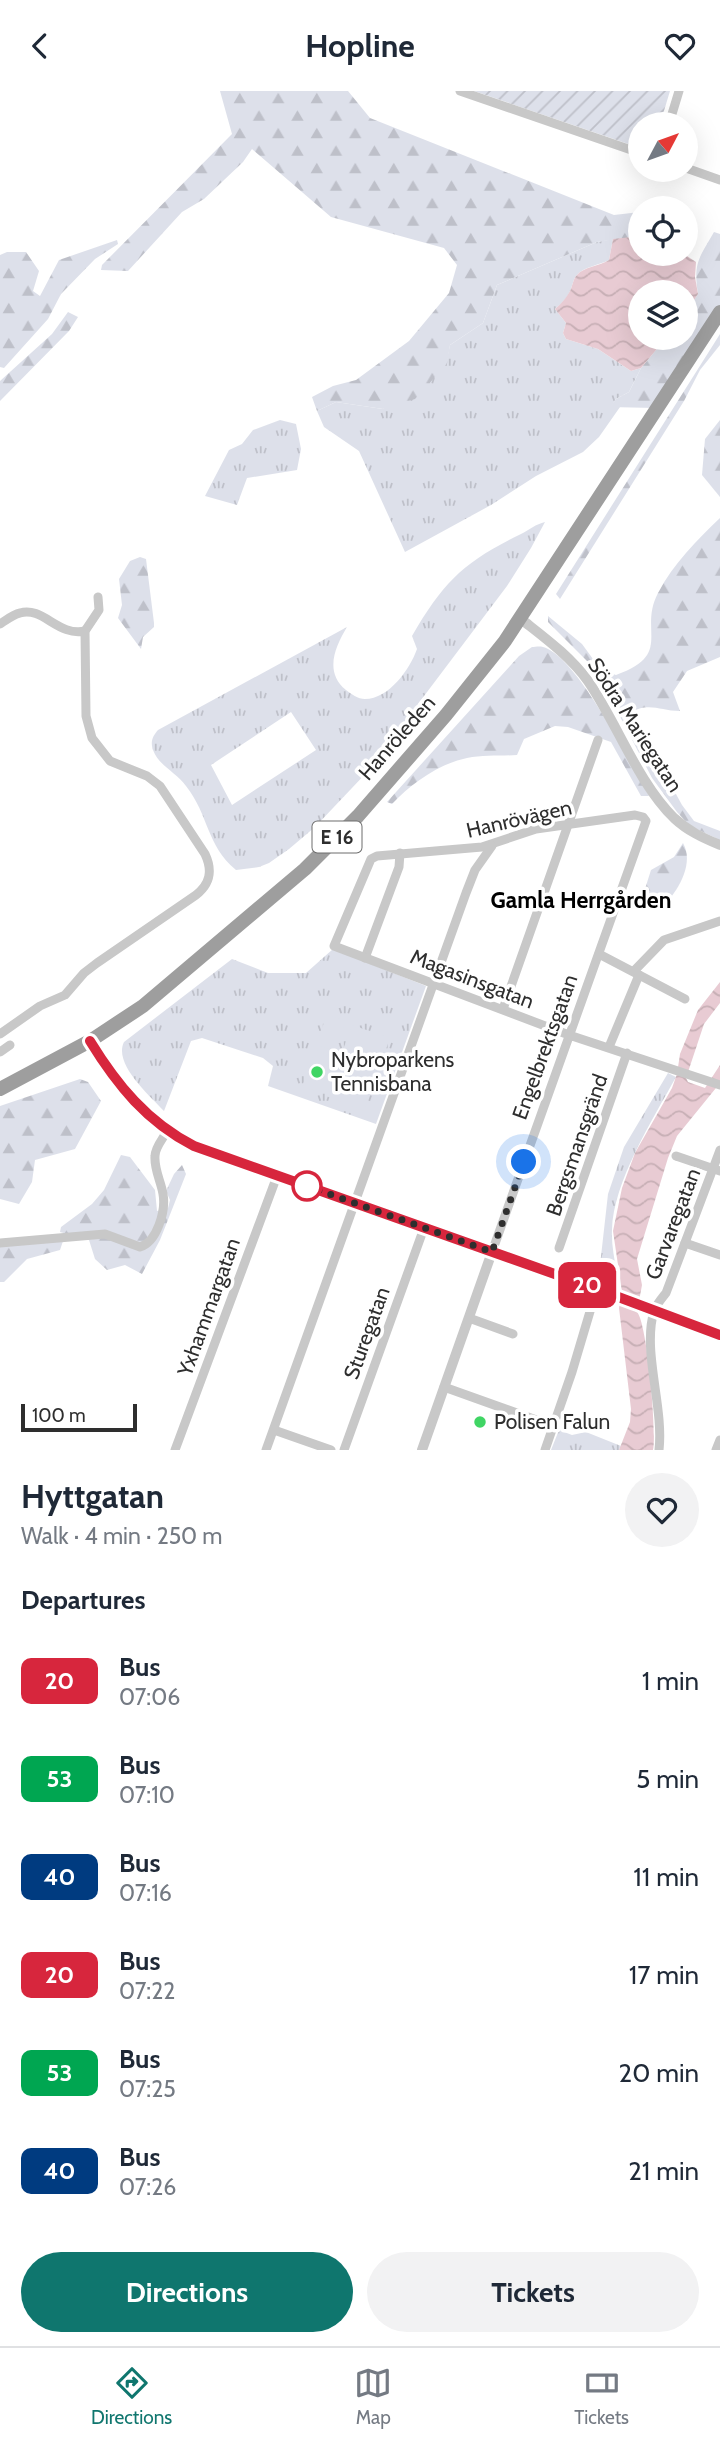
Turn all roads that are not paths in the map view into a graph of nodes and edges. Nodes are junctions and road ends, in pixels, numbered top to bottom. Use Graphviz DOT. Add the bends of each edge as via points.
graph roads {
  1 [pos="460,91"];
  2 [pos="679,91"];
  3 [pos="673,112"];
  4 [pos="628,149"];
  5 [pos="698,172"];
  6 [pos="720,180"];
  7 [pos="720,312"];
  8 [pos="99,597"];
  9 [pos="521,619"];
  10 [pos="0,624"];
  11 [pos="85,631"];
  12 [pos="598,740"];
  13 [pos="643,817"];
  14 [pos="570,823"];
  15 [pos="720,845"];
  16 [pos="492,846"];
  17 [pos="400,853"];
  18 [pos="720,921"];
  19 [pos="334,946"];
  20 [pos="599,954"];
  21 [pos="365,958"];
  22 [pos="637,973"];
  23 [pos="435,984"];
  24 [pos="685,999"];
  25 [pos="503,1009"];
  26 [pos="0,1034"];
  27 [pos="569,1035"];
  28 [pos="90,1041"];
  29 [pos="10,1045"];
  30 [pos="609,1047"];
  31 [pos="0,1052"];
  32 [pos="627,1053"];
  33 [pos="720,1085"];
  34 [pos="0,1089"];
  35 [pos="167,1131"];
  36 [pos="720,1150"];
  37 [pos="676,1156"];
  38 [pos="717,1170"];
  39 [pos="277,1176"];
  40 [pos="356,1204"];
  41 [pos="424,1228"];
  42 [pos="0,1243"];
  43 [pos="685,1243"];
  44 [pos="559,1248"];
  45 [pos="492,1252"];
  46 [pos="720,1255"];
  47 [pos="597,1289"];
  48 [pos="654,1309"];
  49 [pos="469,1318"];
  50 [pos="513,1334"];
  51 [pos="720,1335"];
  52 [pos="444,1387"];
  53 [pos="553,1426"];
  54 [pos="274,1430"];
  55 [pos="720,1440"];
  56 [pos="175,1450"];
  57 [pos="267,1450"];
  58 [pos="331,1450"];
  59 [pos="344,1450"];
  60 [pos="422,1450"];
  61 [pos="545,1450"];
  62 [pos="659,1450"];
  63 [pos="716,1450"];
  1 -- 4 [label="street"];
  2 -- 3 [label="street"];
  5 -- 6 [label="street"];
  7 -- 9 [label="highway, Hanröleden / E 16"];
  8 -- 11 [label="street" via="99,610"];
  9 -- 15 [label="street, Södra Mariegatan" via="577,667 669,812 699,837"];
  9 -- 28 [label="highway, Hanröleden / E 16" via="387,784 305,869 143,1006"];
  10 -- 11 [label="street" via="21,612 33,612 62,629"];
  11 -- 26 [label="street" via="86,716 92,738 110,761 160,786 205,854 209,879 196,895 84,973 65,995"];
  12 -- 14 [label="street"];
  13 -- 14 [label="street, Hanrövägen" via="635,814"];
  13 -- 20 [label="street, Engelbrektsgatan" via="646,824"];
  14 -- 16 [label="street, Hanrövägen" via="526,832"];
  14 -- 25 [label="street"];
  16 -- 17 [label="street, Hanrövägen"];
  16 -- 23 [label="street" via="475,870"];
  17 -- 19 [label="street, Hanrövägen" via="377,856 369,862"];
  17 -- 21 [label="street"];
  18 -- 22 [label="street, Bergsmansgränd" via="664,940"];
  19 -- 21 [label="street, Magasinsgatan"];
  20 -- 22 [label="street"];
  20 -- 27 [label="street, Engelbrektsgatan"];
  21 -- 23 [label="street, Magasinsgatan"];
  22 -- 24 [label="street"];
  22 -- 30 [label="street, Bergsmansgränd"];
  23 -- 25 [label="street, Magasinsgatan"];
  23 -- 40 [label="street"];
  25 -- 27 [label="street, Magasinsgatan"];
  27 -- 30 [label="street, Magasinsgatan"];
  27 -- 45 [label="street, Engelbrektsgatan"];
  28 -- 34 [label="highway, Hanröleden / E 16"];
  28 -- 35 [label="street" via="122,1090"];
  29 -- 31 [label="street"];
  30 -- 32 [label="street, Magasinsgatan"];
  32 -- 33 [label="street, Magasinsgatan"];
  32 -- 44 [label="street, Bergsmansgränd"];
  35 -- 39 [label="street" via="194,1146"];
  35 -- 42 [label="street" via="155,1154 163,1202 156,1232 145,1246 105,1234"];
  36 -- 38 [label="street, Garvaregatan"];
  37 -- 38 [label="street"];
  38 -- 43 [label="street, Garvaregatan"];
  39 -- 40 [label="street"];
  39 -- 56 [label="street, Yxhammargatan"];
  40 -- 41 [label="street"];
  40 -- 54 [label="street"];
  41 -- 45 [label="street"];
  41 -- 59 [label="street, Sturegatan"];
  43 -- 46 [label="street"];
  43 -- 48 [label="street, Garvaregatan" via="666,1293"];
  45 -- 47 [label="street"];
  45 -- 49 [label="street, Engelbrektsgatan"];
  47 -- 48 [label="street"];
  47 -- 53 [label="street"];
  48 -- 51 [label="street"];
  48 -- 62 [label="street"];
  49 -- 50 [label="street"];
  49 -- 52 [label="street, Engelbrektsgatan"];
  52 -- 53 [label="street"];
  52 -- 60 [label="street, Engelbrektsgatan"];
  53 -- 61 [label="street"];
  54 -- 57 [label="street"];
  54 -- 58 [label="street"];
  55 -- 63 [label="street"];
}
